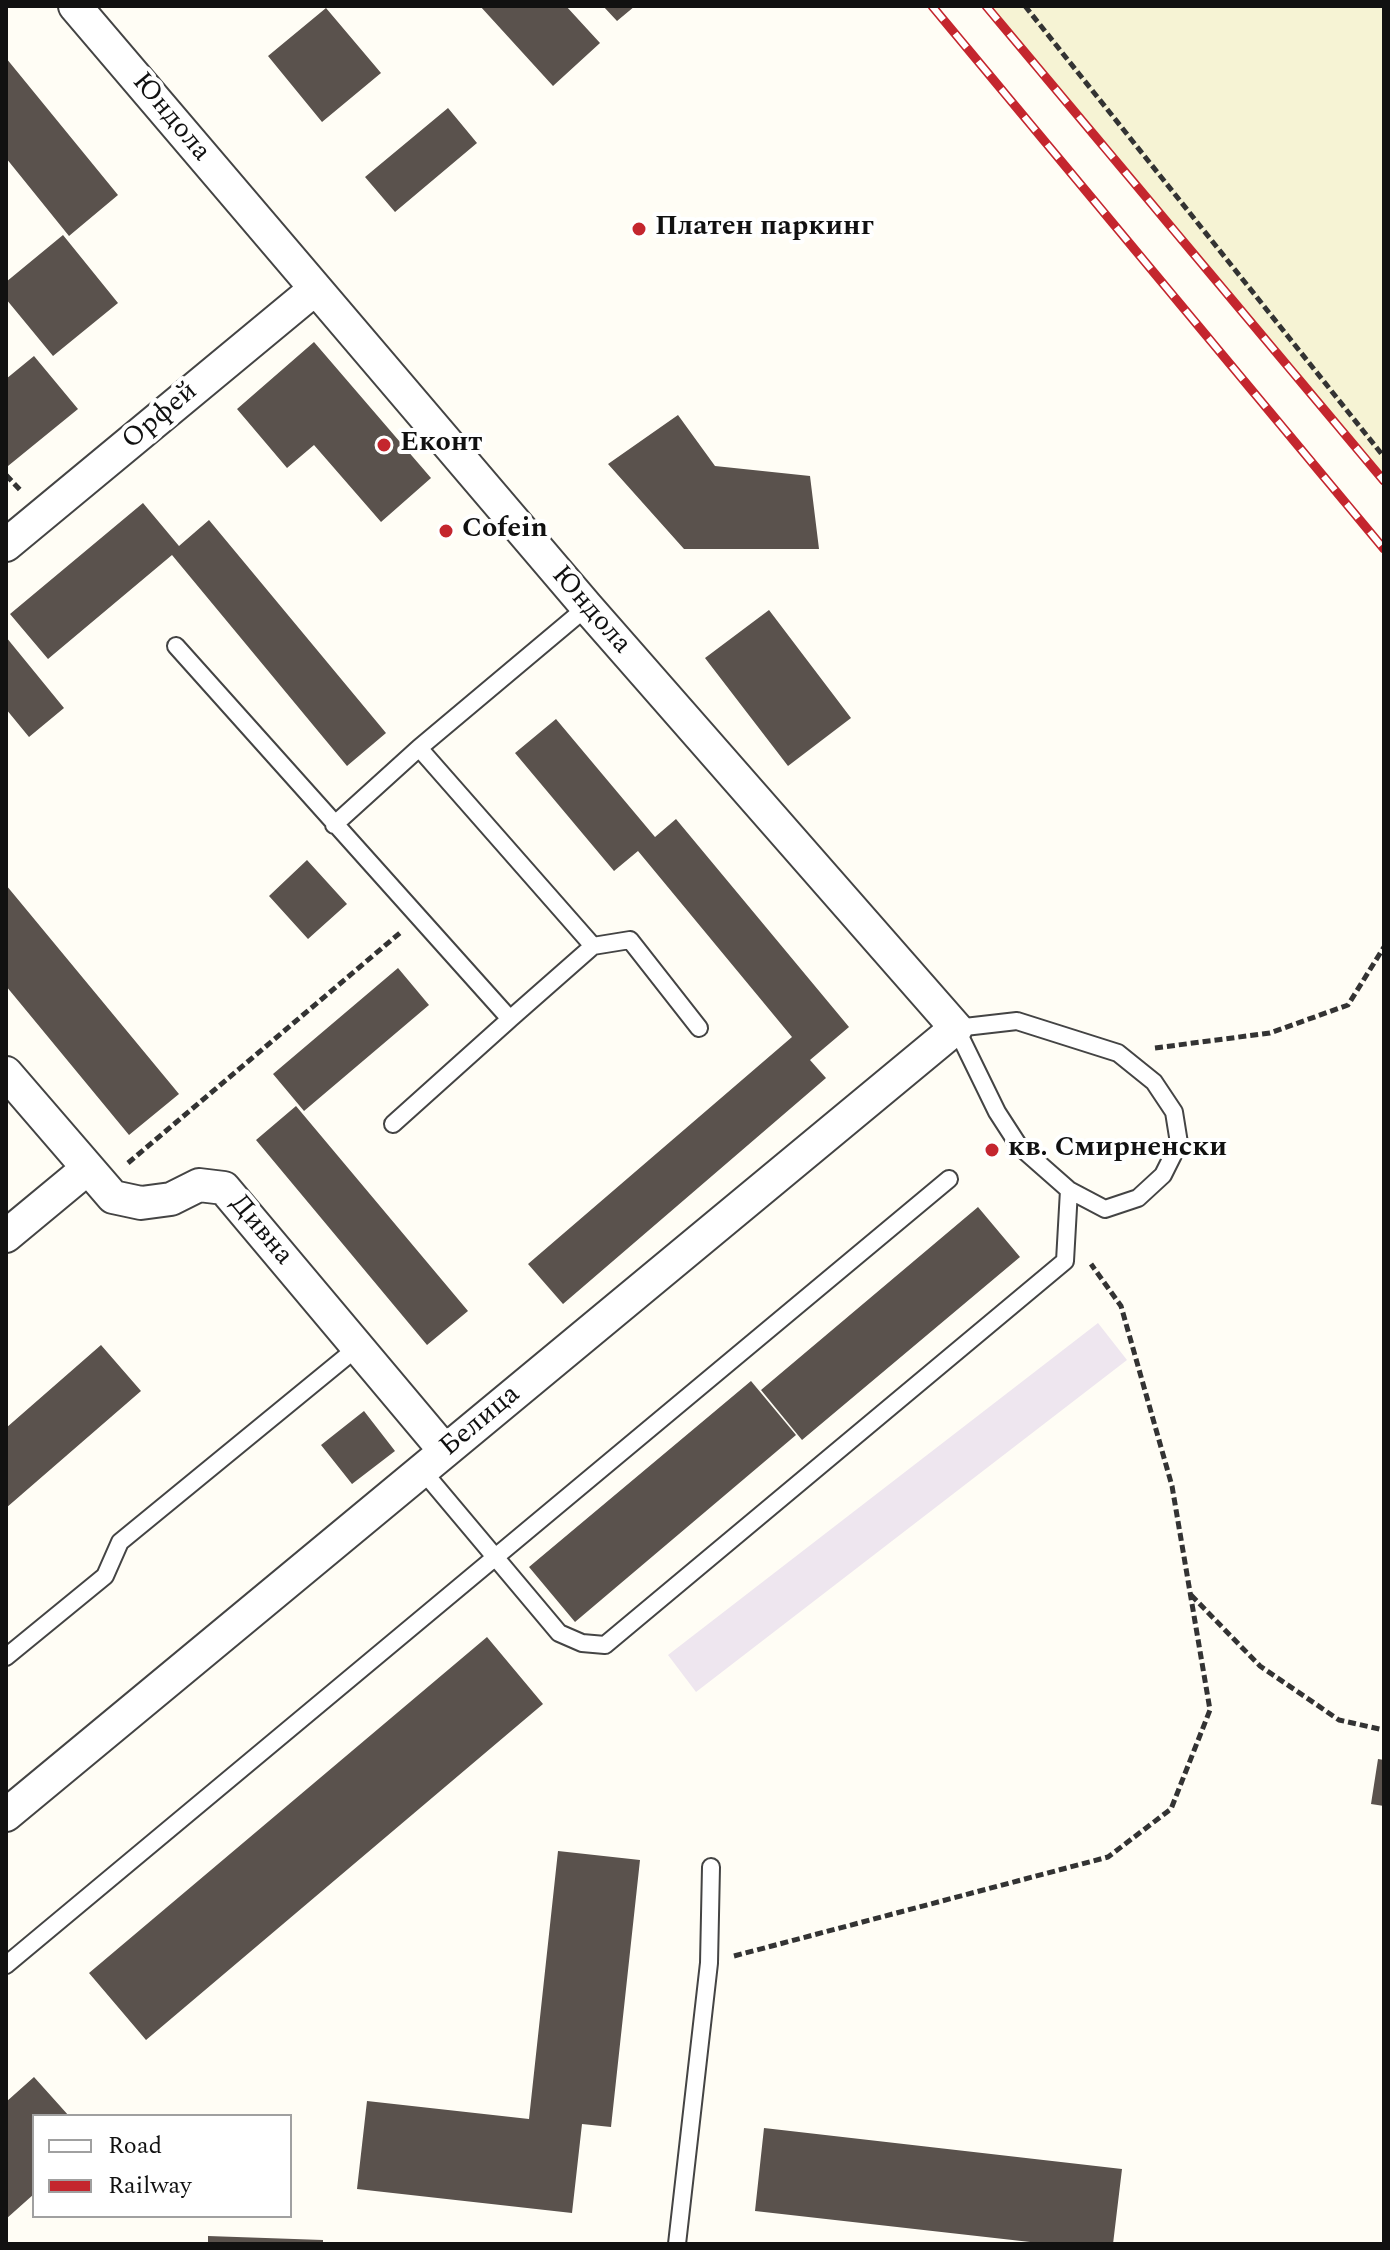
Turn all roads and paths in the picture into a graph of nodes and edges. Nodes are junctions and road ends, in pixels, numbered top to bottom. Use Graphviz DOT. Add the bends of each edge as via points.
graph roads {
  1 [pos="75,6"];
  2 [pos="1025,6"];
  3 [pos="315,289"];
  4 [pos="1384,457"];
  5 [pos="6,545"];
  6 [pos="587,607"];
  7 [pos="176,646"];
  8 [pos="419,748"];
  9 [pos="334,825"];
  10 [pos="418,918"];
  11 [pos="593,946"];
  12 [pos="1384,947"];
  13 [pos="510,1019"];
  14 [pos="699,1028"];
  15 [pos="956,1028"];
  16 [pos="1118,1053"];
  17 [pos="6,1073"];
  18 [pos="393,1124"];
  19 [pos="95,1176"];
  20 [pos="949,1179"];
  21 [pos="1069,1190"];
  22 [pos="1066,1231"];
  23 [pos="6,1236"];
  24 [pos="358,1347"];
  25 [pos="433,1461"];
  26 [pos="496,1557"];
  27 [pos="1190,1594"];
  28 [pos="6,1657"];
  29 [pos="1384,1730"];
  30 [pos="6,1815"];
  31 [pos="711,1867"];
  32 [pos="709,1963"];
  33 [pos="6,1965"];
  34 [pos="677,2244"];
  1 -- 3 [label="street, Юндола"];
  2 -- 4 [label="path"];
  3 -- 5 [label="street, Орфей"];
  3 -- 6 [label="street, Юндола"];
  6 -- 8 [label="lane"];
  6 -- 15 [label="street, Юндола"];
  7 -- 9 [label="lane"];
  8 -- 9 [label="lane"];
  8 -- 11 [label="lane"];
  9 -- 10 [label="lane"];
  10 -- 13 [label="lane"];
  10 -- 19 [label="path"];
  11 -- 13 [label="lane"];
  11 -- 14 [label="lane" via="630,940"];
  12 -- 16 [label="path" via="1348,1005 1270,1033"];
  13 -- 18 [label="lane"];
  15 -- 16 [label="lane" via="1017,1021"];
  15 -- 21 [label="lane" via="1019,1146"];
  15 -- 25 [label="street, Белица"];
  16 -- 21 [label="lane" via="1154,1082 1174,1112 1179,1143 1163,1175 1138,1198 1105,1209"];
  17 -- 19 [label="street, Дивна"];
  19 -- 23 [label="street"];
  19 -- 24 [label="street, Дивна" via="113,1197 141,1203 171,1199 199,1185 224,1188"];
  20 -- 26 [label="lane"];
  21 -- 22 [label="lane"];
  22 -- 26 [label="lane" via="1065,1261 605,1645 559,1633"];
  22 -- 27 [label="path" via="1121,1306 1172,1486"];
  24 -- 25 [label="street, Дивна"];
  24 -- 28 [label="lane" via="120,1542 105,1576"];
  25 -- 26 [label="lane"];
  25 -- 30 [label="street, Белица"];
  26 -- 33 [label="lane"];
  27 -- 29 [label="path" via="1260,1666 1339,1720"];
  27 -- 32 [label="path" via="1210,1710 1171,1809 1108,1857"];
  31 -- 32 [label="lane"];
  32 -- 34 [label="lane"];
}
